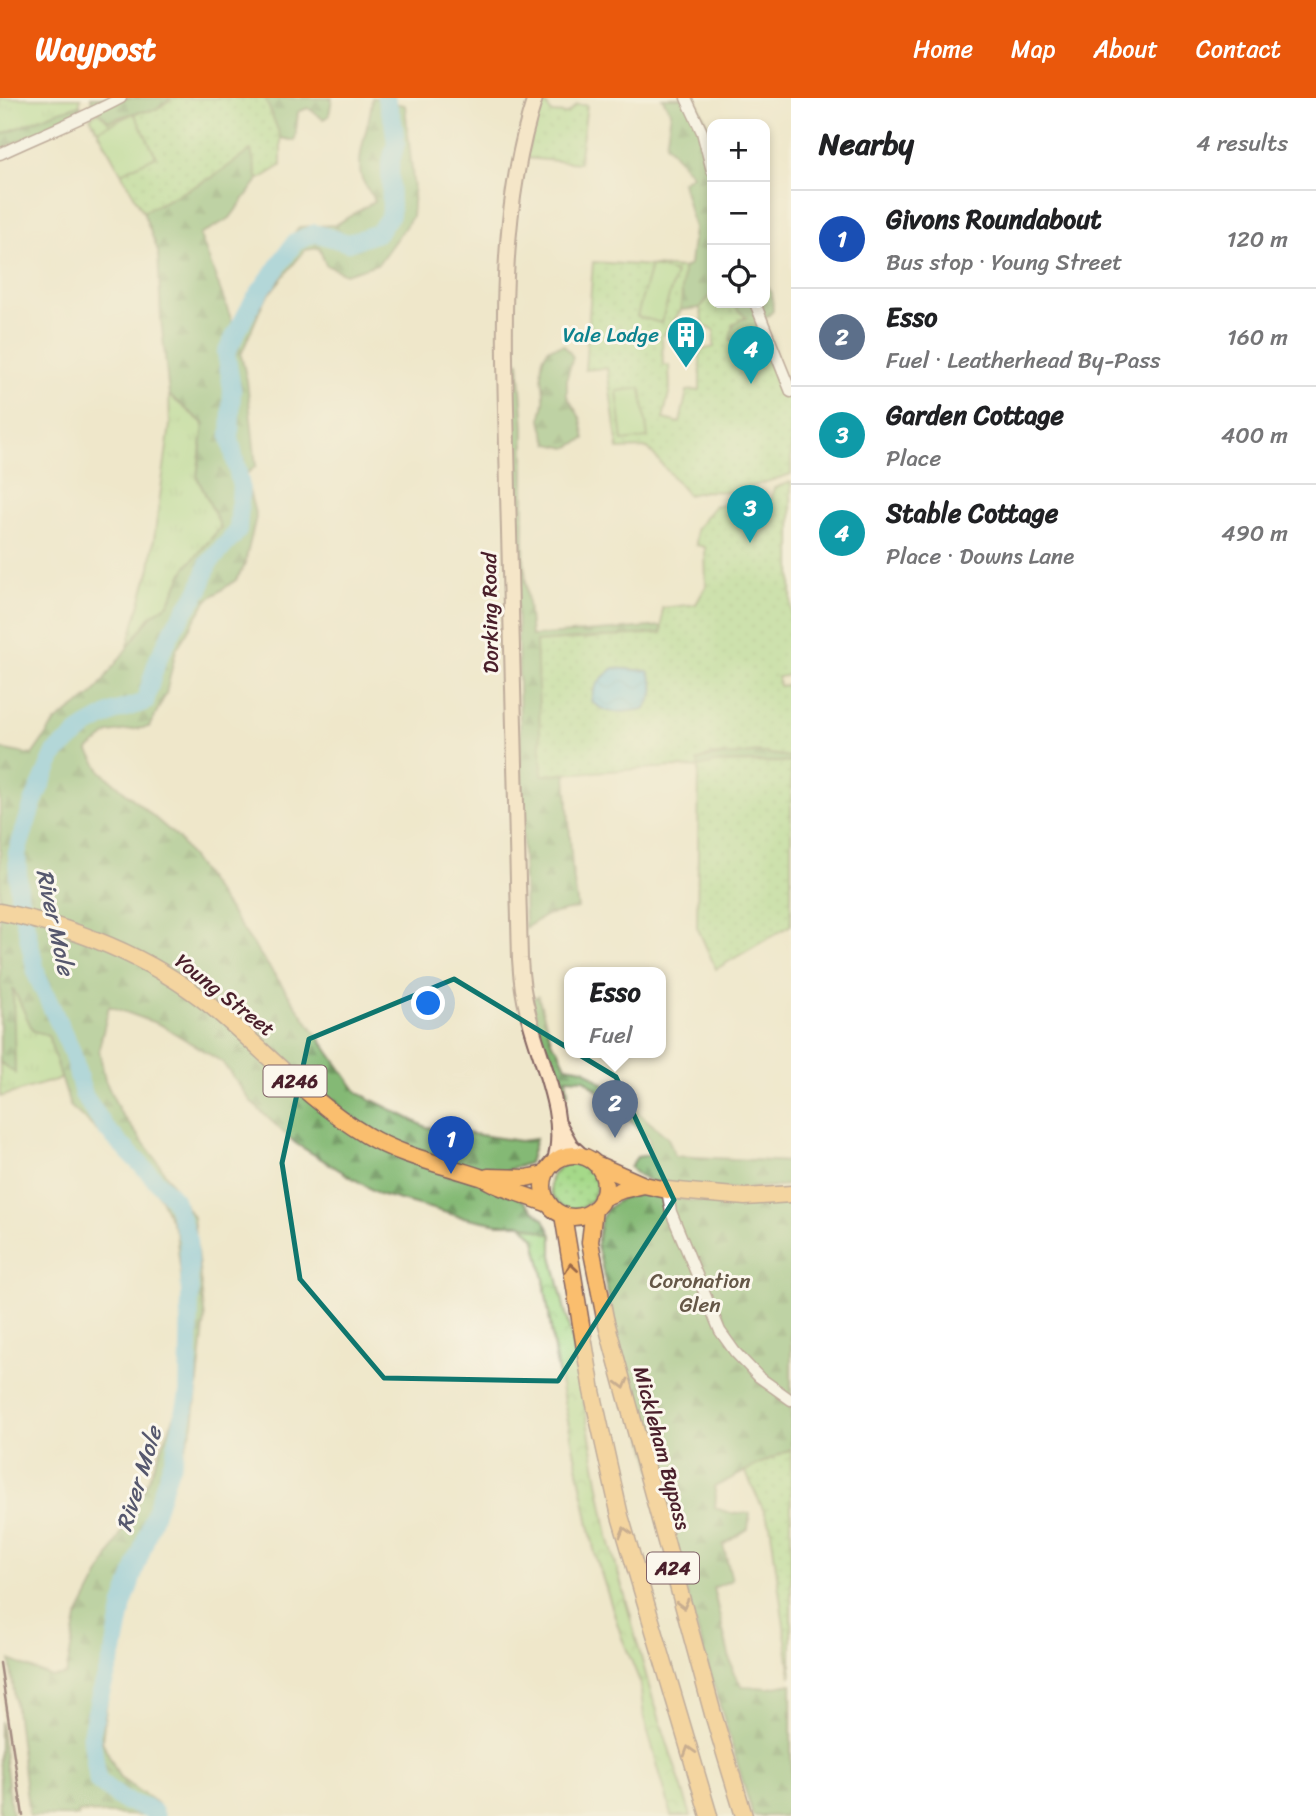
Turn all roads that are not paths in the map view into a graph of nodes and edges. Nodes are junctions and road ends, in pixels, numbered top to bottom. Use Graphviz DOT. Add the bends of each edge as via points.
graph roads {
  1 [pos="121,98"];
  2 [pos="535,98"];
  3 [pos="686,98"];
  4 [pos="707,152"];
  5 [pos="0,154"];
  6 [pos="757,308"];
  7 [pos="791,392"];
  8 [pos="0,912"];
  9 [pos="559,1125"];
  10 [pos="589,1160"];
  11 [pos="550,1168"];
  12 [pos="482,1177"];
  13 [pos="644,1185"];
  14 [pos="667,1190"];
  15 [pos="791,1194"];
  16 [pos="549,1204"];
  17 [pos="598,1204"];
  18 [pos="563,1215"];
  19 [pos="791,1400"];
  20 [pos="709,1816"];
  21 [pos="744,1816"];
  1 -- 5 [label="street"];
  2 -- 9 [label="main road, Dorking Road" via="520,153 509,230 509,501 522,985"];
  3 -- 4 [label="street"];
  6 -- 7 [label="street"];
  8 -- 12 [label="main road, Young Street / A246" via="73,930 126,951 198,994 304,1089 366,1135 419,1159"];
  9 -- 10 [label="main road, Dorking Road" via="571,1146"];
  9 -- 11 [label="main road, Dorking Road" via="559,1149"];
  10 -- 11 [label="main road" via="562,1157"];
  10 -- 13 [label="main road"];
  10 -- 17 [label="main road" via="604,1178"];
  11 -- 12 [label="main road, Young Street / A246" via="526,1178"];
  11 -- 16 [label="main road" via="543,1184"];
  12 -- 16 [label="main road, Young Street / A246"];
  13 -- 14 [label="main road"];
  13 -- 17 [label="main road" via="622,1190"];
  14 -- 15 [label="main road" via="745,1197"];
  14 -- 19 [label="street" via="671,1212 720,1331 759,1377"];
  16 -- 18 [label="main road"];
  17 -- 18 [label="main road" via="579,1216"];
  17 -- 21 [label="main road, Mickleham Bypass / A24, one-way" via="590,1241 605,1318"];
  20 -- 18 [label="main road, A24, one-way" via="620,1516 592,1391"];
}
